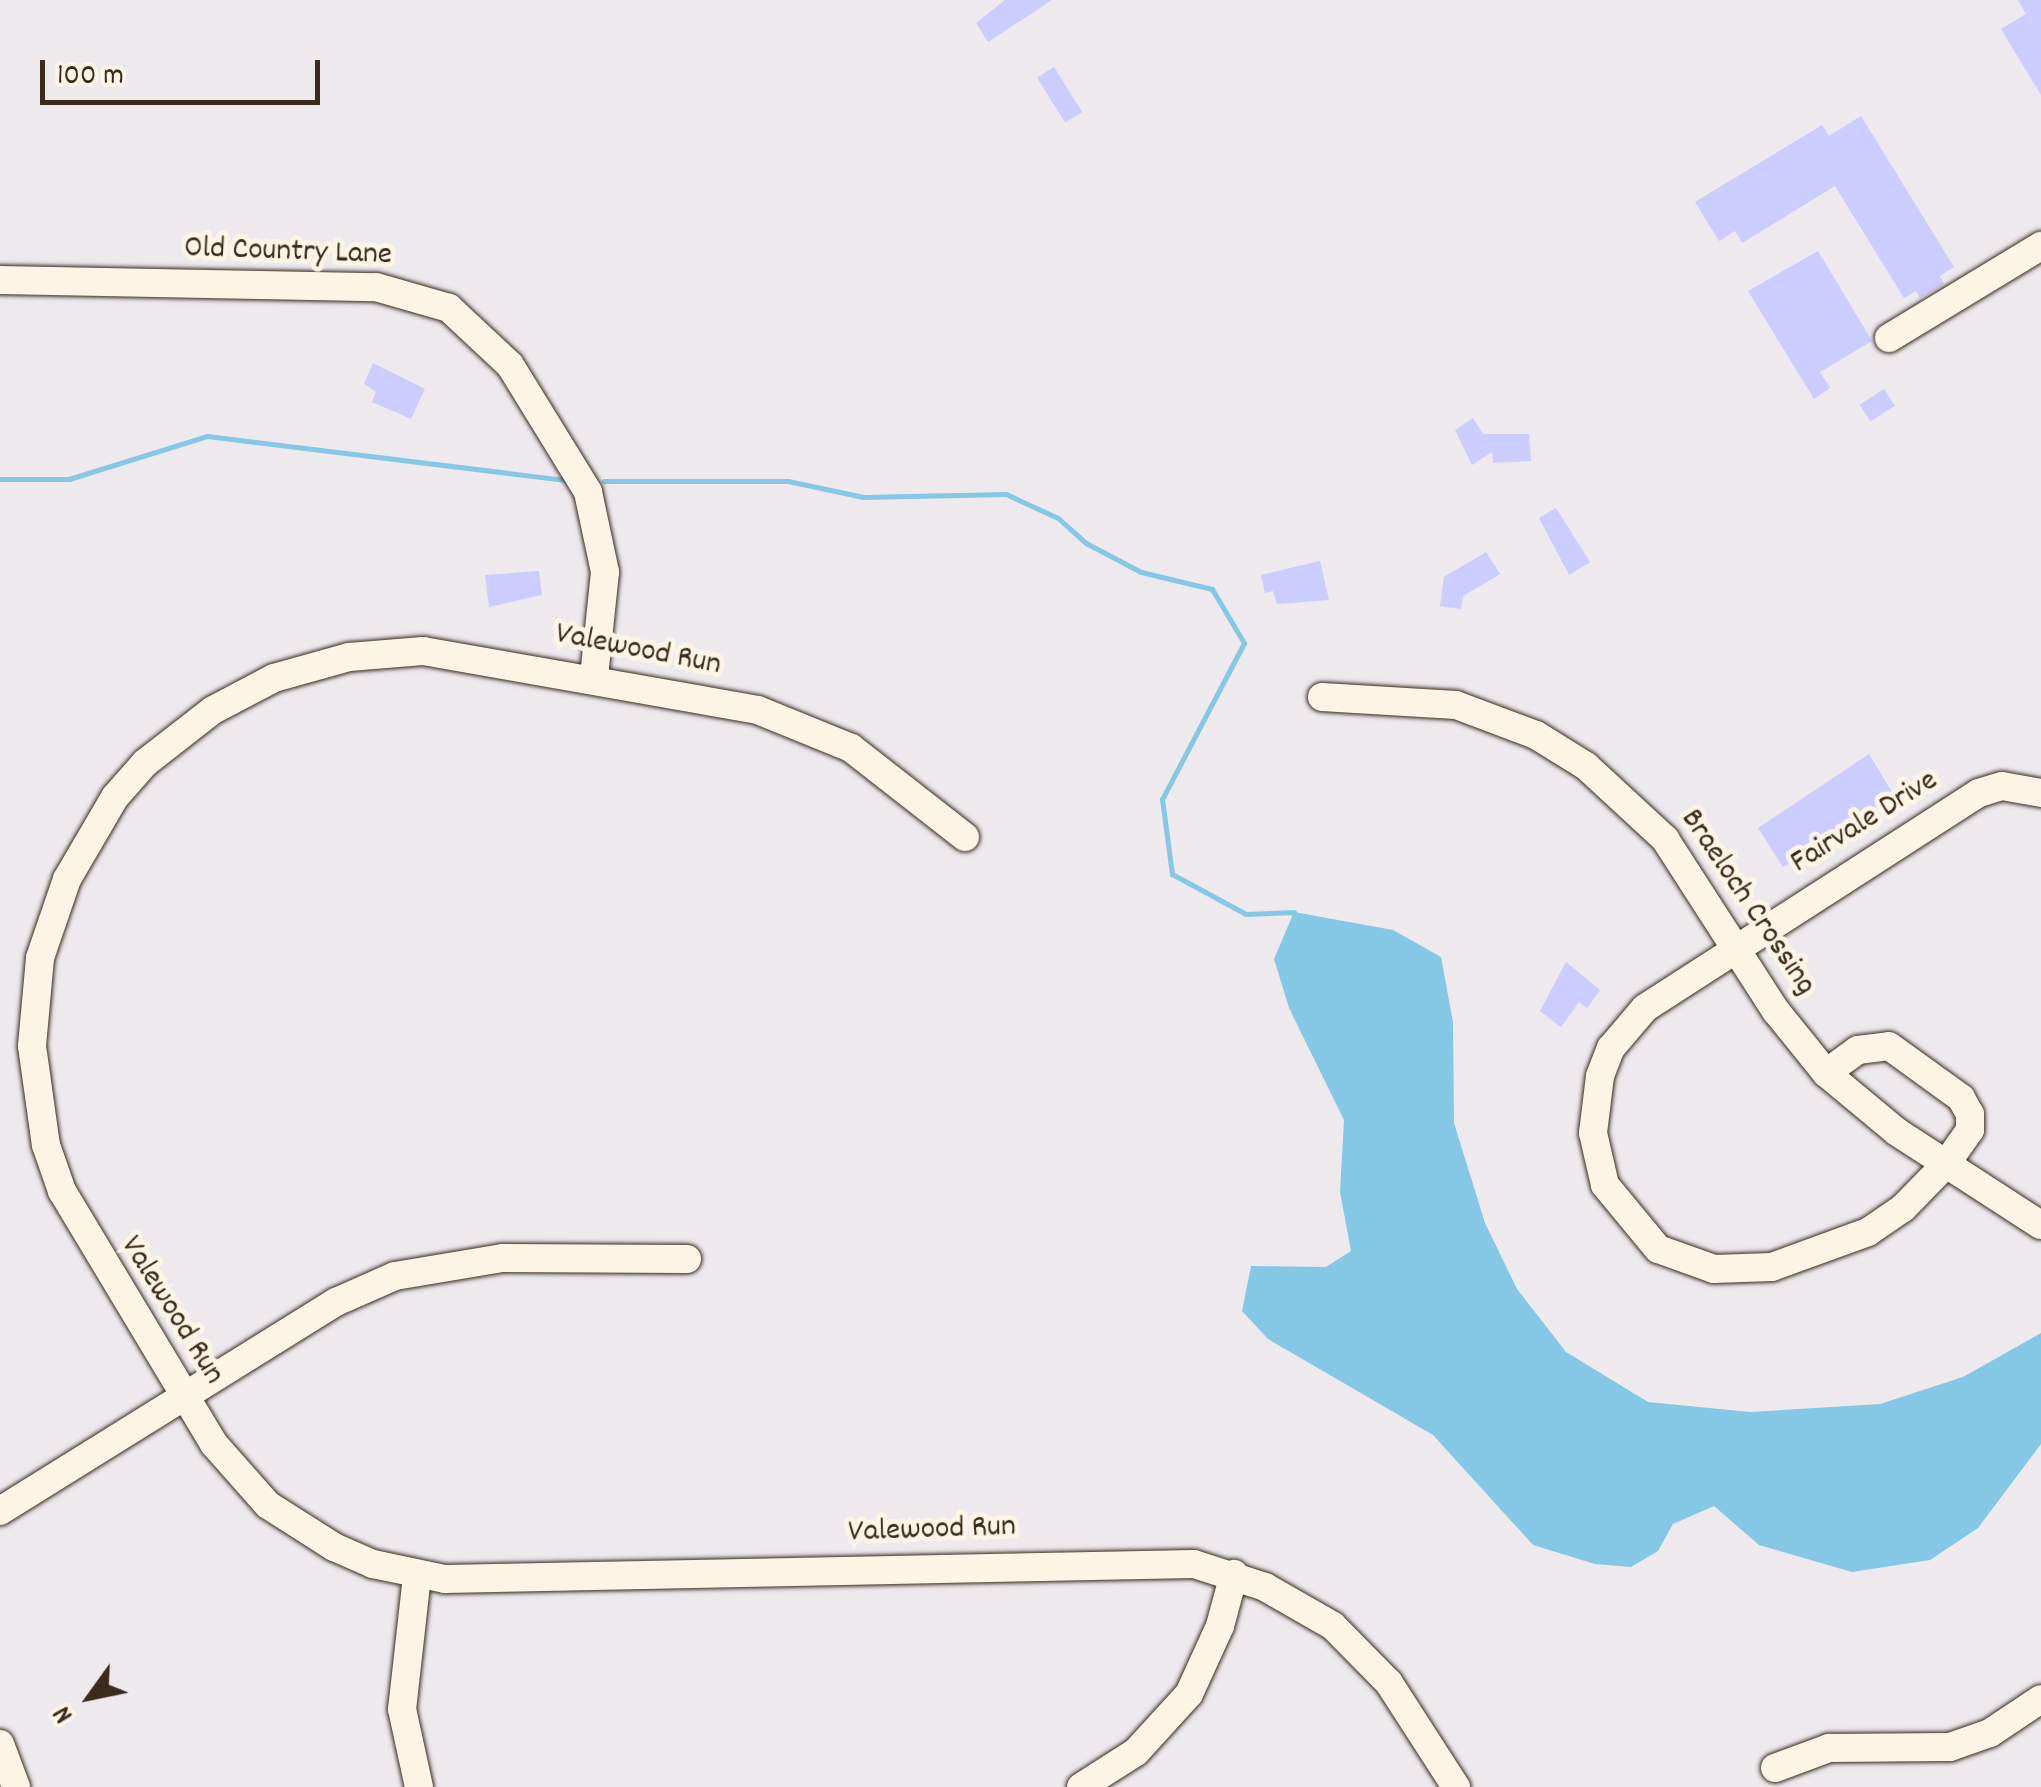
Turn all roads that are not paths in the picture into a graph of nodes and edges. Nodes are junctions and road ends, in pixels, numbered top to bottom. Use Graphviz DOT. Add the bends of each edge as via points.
graph roads {
  1 [pos="2041,246"];
  2 [pos="0,280"];
  3 [pos="1890,338"];
  4 [pos="594,677"];
  5 [pos="1322,697"];
  6 [pos="2041,793"];
  7 [pos="965,837"];
  8 [pos="1734,946"];
  9 [pos="1826,1073"];
  10 [pos="1946,1164"];
  11 [pos="2041,1225"];
  12 [pos="687,1259"];
  13 [pos="184,1400"];
  14 [pos="0,1511"];
  15 [pos="1234,1574"];
  16 [pos="416,1576"];
  17 [pos="2041,1699"];
  18 [pos="0,1744"];
  19 [pos="1775,1768"];
  20 [pos="1454,1786"];
  21 [pos="16,1787"];
  22 [pos="418,1787"];
  23 [pos="1081,1787"];
  1 -- 3 [label="street"];
  2 -- 4 [label="street, Old Country Lane" via="376,287 449,308 510,365 588,492 605,572"];
  4 -- 7 [label="street, Valewood Run" via="792,719 851,748"];
  4 -- 13 [label="street, Valewood Run" via="423,651 293,672 244,692 179,734 115,797 89,836 40,958 32,1046 36,1093 46,1146 82,1234"];
  5 -- 8 [label="street, Braeloch Crossing" via="1456,706 1536,735 1646,816"];
  6 -- 8 [label="street, Fairvale Drive" via="2002,786 1979,793"];
  8 -- 9 [label="street, Braeloch Crossing"];
  8 -- 10 [label="street, Fairvale Drive" via="1645,1008 1611,1048 1600,1076 1596,1160 1604,1185 1636,1228 1686,1263 1772,1267 1886,1222"];
  9 -- 10 [label="street, Braeloch Crossing"];
  9 -- 10 [label="street" via="1879,1044 1960,1098 1970,1130"];
  10 -- 11 [label="street, Braeloch Crossing"];
  12 -- 13 [label="street" via="503,1258 427,1267 336,1302"];
  13 -- 14 [label="street"];
  13 -- 16 [label="street, Valewood Run" via="268,1505 334,1547"];
  15 -- 16 [label="street, Valewood Run" via="1158,1560"];
  15 -- 20 [label="street, Valewood Run" via="1297,1602 1363,1652"];
  15 -- 23 [label="street" via="1220,1626 1189,1694 1136,1752"];
  16 -- 22 [label="street" via="402,1709"];
  17 -- 19 [label="street" via="2001,1728 1950,1746 1844,1746"];
  18 -- 21 [label="street"];
}
